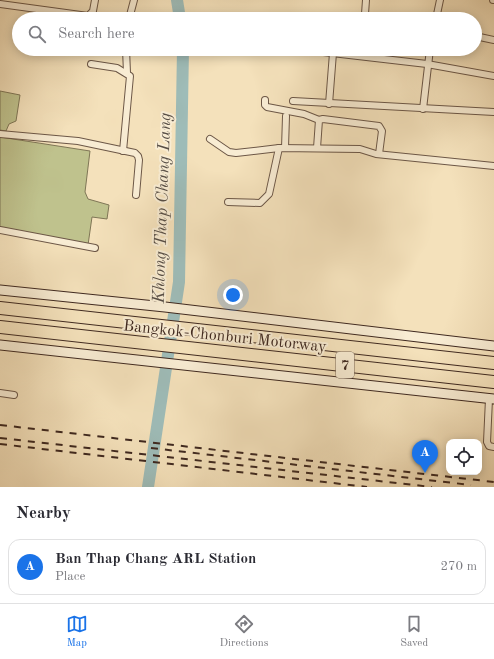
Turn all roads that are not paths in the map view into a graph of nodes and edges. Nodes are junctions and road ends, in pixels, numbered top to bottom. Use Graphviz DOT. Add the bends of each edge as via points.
graph roads {
  1 [pos="95,0"];
  2 [pos="134,0"];
  3 [pos="366,0"];
  4 [pos="440,0"];
  5 [pos="0,4"];
  6 [pos="59,12"];
  7 [pos="92,12"];
  8 [pos="131,12"];
  9 [pos="365,12"];
  10 [pos="437,12"];
  11 [pos="482,37"];
  12 [pos="494,40"];
  13 [pos="126,56"];
  14 [pos="333,56"];
  15 [pos="352,56"];
  16 [pos="429,56"];
  17 [pos="91,64"];
  18 [pos="427,64"];
  19 [pos="127,73"];
  20 [pos="494,76"];
  21 [pos="265,100"];
  22 [pos="293,101"];
  23 [pos="329,104"];
  24 [pos="423,109"];
  25 [pos="494,112"];
  26 [pos="286,116"];
  27 [pos="319,120"];
  28 [pos="0,134"];
  29 [pos="210,138"];
  30 [pos="282,148"];
  31 [pos="317,148"];
  32 [pos="123,150"];
  33 [pos="379,154"];
  34 [pos="494,166"];
  35 [pos="136,195"];
  36 [pos="228,202"];
  37 [pos="0,230"];
  38 [pos="95,248"];
  39 [pos="0,290"];
  40 [pos="0,308"];
  41 [pos="0,327"];
  42 [pos="0,345"];
  43 [pos="494,346"];
  44 [pos="494,363"];
  45 [pos="494,382"];
  46 [pos="0,393"];
  47 [pos="14,395"];
  48 [pos="491,399"];
  49 [pos="494,447"];
  1 -- 7 [label="street"];
  2 -- 8 [label="street"];
  3 -- 9 [label="street"];
  4 -- 10 [label="street"];
  5 -- 6 [label="street"];
  11 -- 12 [label="street"];
  13 -- 19 [label="street"];
  14 -- 23 [label="street"];
  15 -- 18 [label="street"];
  16 -- 18 [label="street"];
  17 -- 19 [label="street" via="118,68"];
  18 -- 20 [label="street"];
  18 -- 24 [label="street"];
  19 -- 32 [label="street" via="131,81"];
  21 -- 27 [label="street" via="267,107 304,114"];
  22 -- 23 [label="street"];
  23 -- 24 [label="street"];
  24 -- 25 [label="street"];
  26 -- 30 [label="street"];
  27 -- 31 [label="street"];
  27 -- 33 [label="street" via="379,126 382,131"];
  28 -- 32 [label="street" via="78,141"];
  29 -- 30 [label="street" via="229,152 236,153"];
  30 -- 31 [label="street"];
  30 -- 36 [label="street" via="269,194 264,200 260,203"];
  31 -- 33 [label="street" via="360,149"];
  32 -- 35 [label="street" via="138,156"];
  33 -- 34 [label="street"];
  37 -- 38 [label="street"];
  39 -- 43 [label="main road"];
  40 -- 44 [label="highway, Bangkok-Chonburi Motorway / 7"];
  41 -- 45 [label="highway, Bangkok-Chonburi Motorway / 7"];
  42 -- 48 [label="main road"];
  46 -- 47 [label="street"];
  48 -- 49 [label="street" via="486,442"];
}
